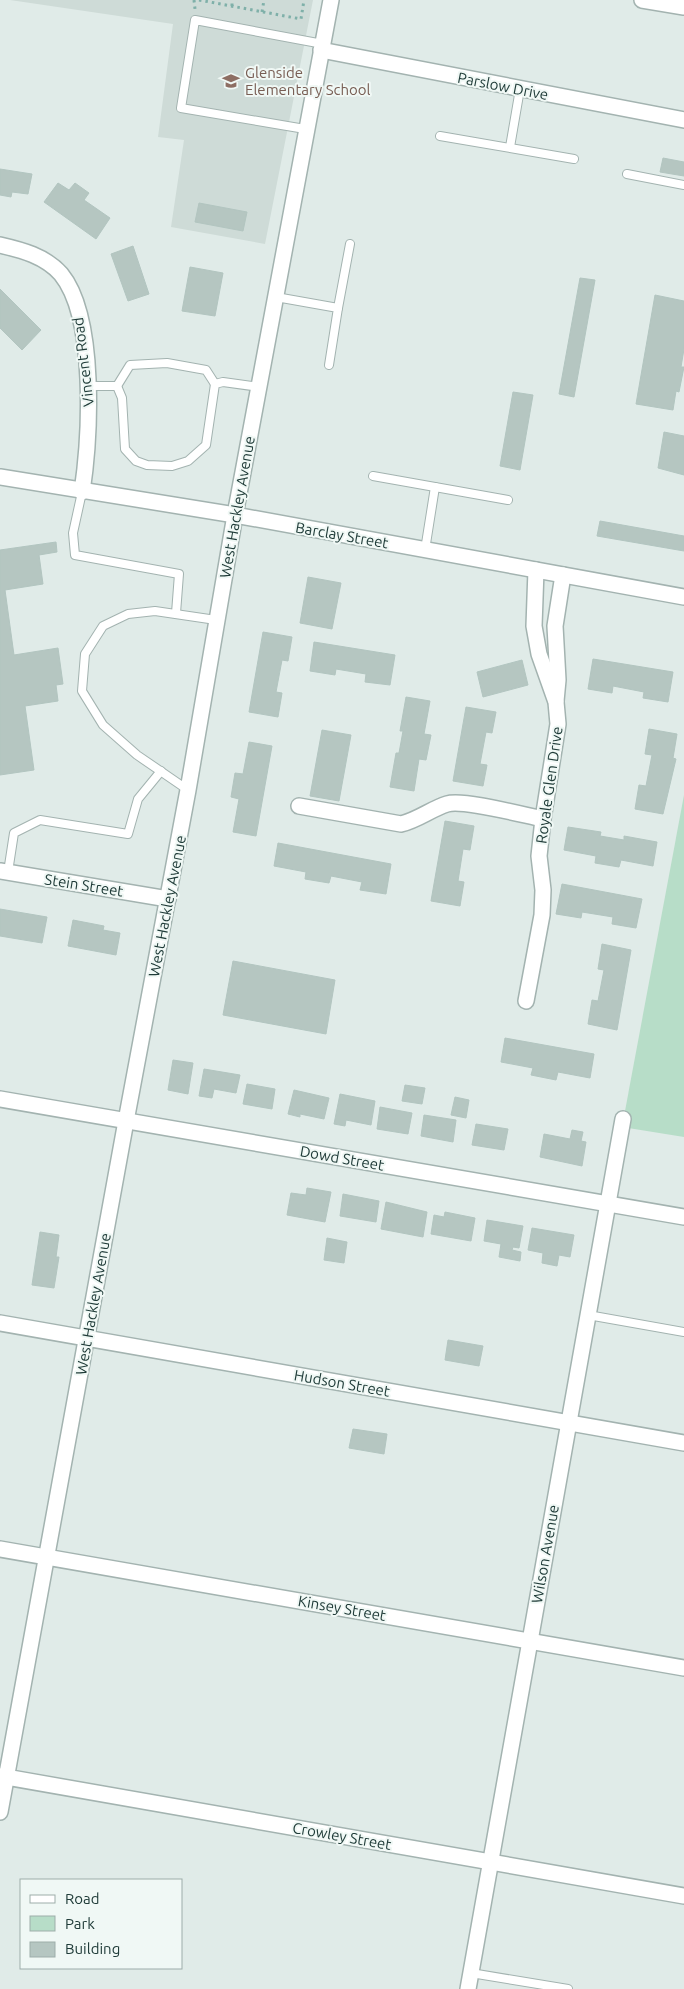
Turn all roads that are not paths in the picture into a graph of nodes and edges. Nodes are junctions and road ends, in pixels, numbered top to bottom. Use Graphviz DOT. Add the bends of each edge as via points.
graph roads {
  1 [pos="330,0"];
  2 [pos="642,0"];
  3 [pos="684,8"];
  4 [pos="322,47"];
  5 [pos="520,89"];
  6 [pos="684,120"];
  7 [pos="305,129"];
  8 [pos="440,136"];
  9 [pos="510,147"];
  10 [pos="574,159"];
  11 [pos="626,174"];
  12 [pos="684,185"];
  13 [pos="350,244"];
  14 [pos="0,245"];
  15 [pos="276,297"];
  16 [pos="338,308"];
  17 [pos="329,365"];
  18 [pos="215,384"];
  19 [pos="87,386"];
  20 [pos="117,386"];
  21 [pos="259,388"];
  22 [pos="373,476"];
  23 [pos="0,477"];
  24 [pos="435,487"];
  25 [pos="82,492"];
  26 [pos="508,500"];
  27 [pos="235,515"];
  28 [pos="425,550"];
  29 [pos="536,570"];
  30 [pos="563,575"];
  31 [pos="684,597"];
  32 [pos="176,613"];
  33 [pos="216,620"];
  34 [pos="556,702"];
  35 [pos="161,771"];
  36 [pos="188,790"];
  37 [pos="299,806"];
  38 [pos="543,819"];
  39 [pos="4,872"];
  40 [pos="168,899"];
  41 [pos="526,1002"];
  42 [pos="0,1099"];
  43 [pos="623,1119"];
  44 [pos="126,1121"];
  45 [pos="608,1204"];
  46 [pos="684,1218"];
  47 [pos="588,1315"];
  48 [pos="0,1323"];
  49 [pos="684,1332"];
  50 [pos="87,1338"];
  51 [pos="569,1422"];
  52 [pos="684,1443"];
  53 [pos="0,1549"];
  54 [pos="48,1557"];
  55 [pos="530,1640"];
  56 [pos="684,1668"];
  57 [pos="3,1777"];
  58 [pos="0,1812"];
  59 [pos="490,1862"];
  60 [pos="684,1896"];
  61 [pos="471,1973"];
  62 [pos="468,1989"];
  63 [pos="568,1989"];
  1 -- 4 [label="street, West Hackley Avenue"];
  2 -- 3 [label="street"];
  4 -- 5 [label="street, Parslow Drive"];
  4 -- 7 [label="street, West Hackley Avenue"];
  4 -- 7 [label="lane" via="196,20 181,108"];
  5 -- 6 [label="street, Parslow Drive"];
  5 -- 9 [label="lane"];
  7 -- 15 [label="street, West Hackley Avenue"];
  8 -- 9 [label="lane"];
  9 -- 10 [label="lane"];
  11 -- 12 [label="lane"];
  13 -- 16 [label="lane"];
  14 -- 19 [label="street, Vincent Road" via="42,258 61,274 74,298 83,334"];
  15 -- 16 [label="lane"];
  15 -- 21 [label="street, West Hackley Avenue"];
  16 -- 17 [label="lane"];
  18 -- 20 [label="lane" via="206,370 168,363 130,366"];
  18 -- 20 [label="lane" via="206,445 188,461 172,466 146,465 136,461 125,449 122,398"];
  18 -- 21 [label="lane" via="223,382"];
  19 -- 20 [label="lane"];
  19 -- 25 [label="street, Vincent Road" via="88,445"];
  21 -- 27 [label="street, West Hackley Avenue"];
  22 -- 24 [label="lane"];
  23 -- 25 [label="street, Barclay Street"];
  24 -- 26 [label="lane"];
  24 -- 28 [label="lane"];
  25 -- 27 [label="street, Barclay Street"];
  25 -- 32 [label="lane" via="73,532 75,555 179,574"];
  27 -- 28 [label="street, Barclay Street"];
  27 -- 33 [label="street, West Hackley Avenue"];
  28 -- 29 [label="street, Barclay Street"];
  29 -- 30 [label="street, Barclay Street"];
  29 -- 34 [label="street, Royale Glen Drive" via="534,626 539,654"];
  30 -- 31 [label="street, Barclay Street"];
  30 -- 34 [label="street" via="555,626"];
  32 -- 33 [label="lane"];
  32 -- 35 [label="lane" via="128,614 103,626 85,654 82,691 103,725"];
  33 -- 36 [label="street, West Hackley Avenue"];
  34 -- 38 [label="street, Royale Glen Drive" via="555,753"];
  35 -- 36 [label="lane"];
  35 -- 39 [label="lane" via="138,799 128,834 40,820 14,833"];
  36 -- 40 [label="street, West Hackley Avenue"];
  37 -- 38 [label="street" via="401,824 449,803"];
  38 -- 41 [label="street, Royale Glen Drive" via="540,856 542,915"];
  39 -- 40 [label="street, Stein Street"];
  40 -- 44 [label="street, West Hackley Avenue"];
  42 -- 44 [label="street, Dowd Street"];
  43 -- 45 [label="street, Wilson Avenue"];
  44 -- 45 [label="street, Dowd Street"];
  44 -- 50 [label="street, West Hackley Avenue"];
  45 -- 46 [label="street, Dowd Street"];
  45 -- 47 [label="street, Wilson Avenue"];
  47 -- 49 [label="lane"];
  47 -- 51 [label="street, Wilson Avenue"];
  48 -- 50 [label="street, Hudson Street"];
  50 -- 51 [label="street, Hudson Street"];
  50 -- 54 [label="street, West Hackley Avenue"];
  51 -- 52 [label="street, Hudson Street"];
  51 -- 55 [label="street, Wilson Avenue"];
  53 -- 54 [label="street, Kinsey Street"];
  54 -- 55 [label="street, Kinsey Street"];
  54 -- 57 [label="street, West Hackley Avenue"];
  55 -- 56 [label="street, Kinsey Street"];
  55 -- 59 [label="street, Wilson Avenue"];
  57 -- 58 [label="street, West Hackley Avenue"];
  57 -- 59 [label="street, Crowley Street"];
  59 -- 60 [label="street, Crowley Street"];
  59 -- 61 [label="street, Wilson Avenue"];
  61 -- 62 [label="street, Wilson Avenue"];
  61 -- 63 [label="lane"];
}
